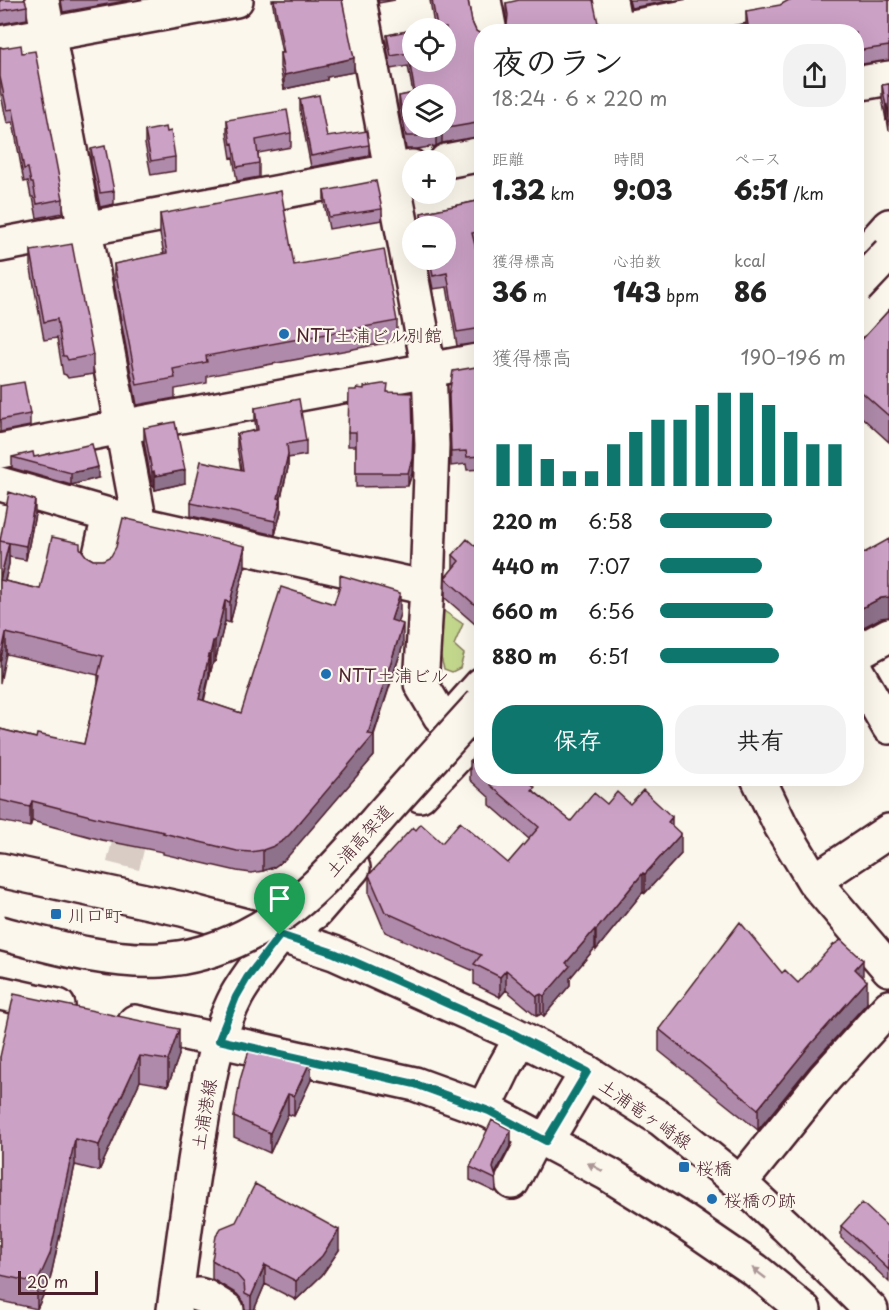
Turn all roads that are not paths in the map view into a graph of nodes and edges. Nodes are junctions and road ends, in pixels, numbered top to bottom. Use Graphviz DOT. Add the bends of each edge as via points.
graph roads {
  1 [pos="42,0"];
  2 [pos="236,0"];
  3 [pos="359,0"];
  4 [pos="484,0"];
  5 [pos="776,0"];
  6 [pos="614,20"];
  7 [pos="488,24"];
  8 [pos="49,35"];
  9 [pos="0,43"];
  10 [pos="889,78"];
  11 [pos="864,83"];
  12 [pos="474,156"];
  13 [pos="456,159"];
  14 [pos="402,169"];
  15 [pos="407,204"];
  16 [pos="85,229"];
  17 [pos="0,245"];
  18 [pos="875,248"];
  19 [pos="864,271"];
  20 [pos="889,285"];
  21 [pos="864,312"];
  22 [pos="474,362"];
  23 [pos="429,370"];
  24 [pos="122,427"];
  25 [pos="0,451"];
  26 [pos="0,484"];
  27 [pos="124,520"];
  28 [pos="98,563"];
  29 [pos="427,588"];
  30 [pos="889,635"];
  31 [pos="864,649"];
  32 [pos="864,684"];
  33 [pos="474,693"];
  34 [pos="474,712"];
  35 [pos="447,724"];
  36 [pos="889,727"];
  37 [pos="474,738"];
  38 [pos="762,786"];
  39 [pos="889,831"];
  40 [pos="0,870"];
  41 [pos="814,881"];
  42 [pos="0,933"];
  43 [pos="280,935"];
  44 [pos="889,969"];
  45 [pos="0,993"];
  46 [pos="889,1007"];
  47 [pos="522,1038"];
  48 [pos="219,1040"];
  49 [pos="587,1072"];
  50 [pos="484,1109"];
  51 [pos="541,1139"];
  52 [pos="512,1182"];
  53 [pos="740,1183"];
  54 [pos="200,1305"];
  55 [pos="804,1310"];
  56 [pos="871,1310"];
  1 -- 8 [label="street"];
  2 -- 8 [label="street"];
  3 -- 14 [label="street"];
  4 -- 7 [label="street"];
  5 -- 6 [label="street"];
  8 -- 9 [label="street"];
  8 -- 16 [label="street"];
  10 -- 11 [label="street"];
  12 -- 13 [label="street"];
  14 -- 16 [label="street"];
  15 -- 23 [label="street"];
  16 -- 17 [label="street"];
  16 -- 24 [label="street"];
  18 -- 19 [label="street, bridge"];
  20 -- 21 [label="street"];
  22 -- 23 [label="street"];
  23 -- 24 [label="street"];
  23 -- 29 [label="street" via="432,445"];
  24 -- 25 [label="street"];
  24 -- 27 [label="street"];
  26 -- 27 [label="street"];
  27 -- 28 [label="street"];
  27 -- 29 [label="street"];
  29 -- 35 [label="street" via="421,684"];
  30 -- 31 [label="street"];
  32 -- 36 [label="street"];
  33 -- 35 [label="street"];
  34 -- 42 [label="street, 土浦高架道, bridge" via="317,885 282,914 229,944 161,960 127,959"];
  35 -- 43 [label="street" via="292,903"];
  37 -- 43 [label="street" via="315,912"];
  38 -- 41 [label="street"];
  39 -- 41 [label="street"];
  40 -- 43 [label="street, 土浦竜ヶ崎線" via="182,909"];
  41 -- 44 [label="street"];
  43 -- 47 [label="street, 土浦竜ヶ崎線" via="334,953"];
  43 -- 48 [label="street, 土浦港線" via="247,978"];
  45 -- 48 [label="street"];
  46 -- 53 [label="street" via="824,1079"];
  47 -- 49 [label="street, 土浦竜ヶ崎線"];
  47 -- 50 [label="street"];
  48 -- 50 [label="street" via="415,1084"];
  48 -- 54 [label="street, 土浦港線" via="207,1084 195,1162"];
  49 -- 51 [label="street"];
  49 -- 53 [label="street, 土浦竜ヶ崎線" via="661,1119"];
  50 -- 51 [label="street"];
  51 -- 52 [label="street"];
  55 -- 51 [label="street, one-way" via="755,1270 682,1220 608,1174"];
  53 -- 56 [label="street, 土浦竜ヶ崎線"];
}
